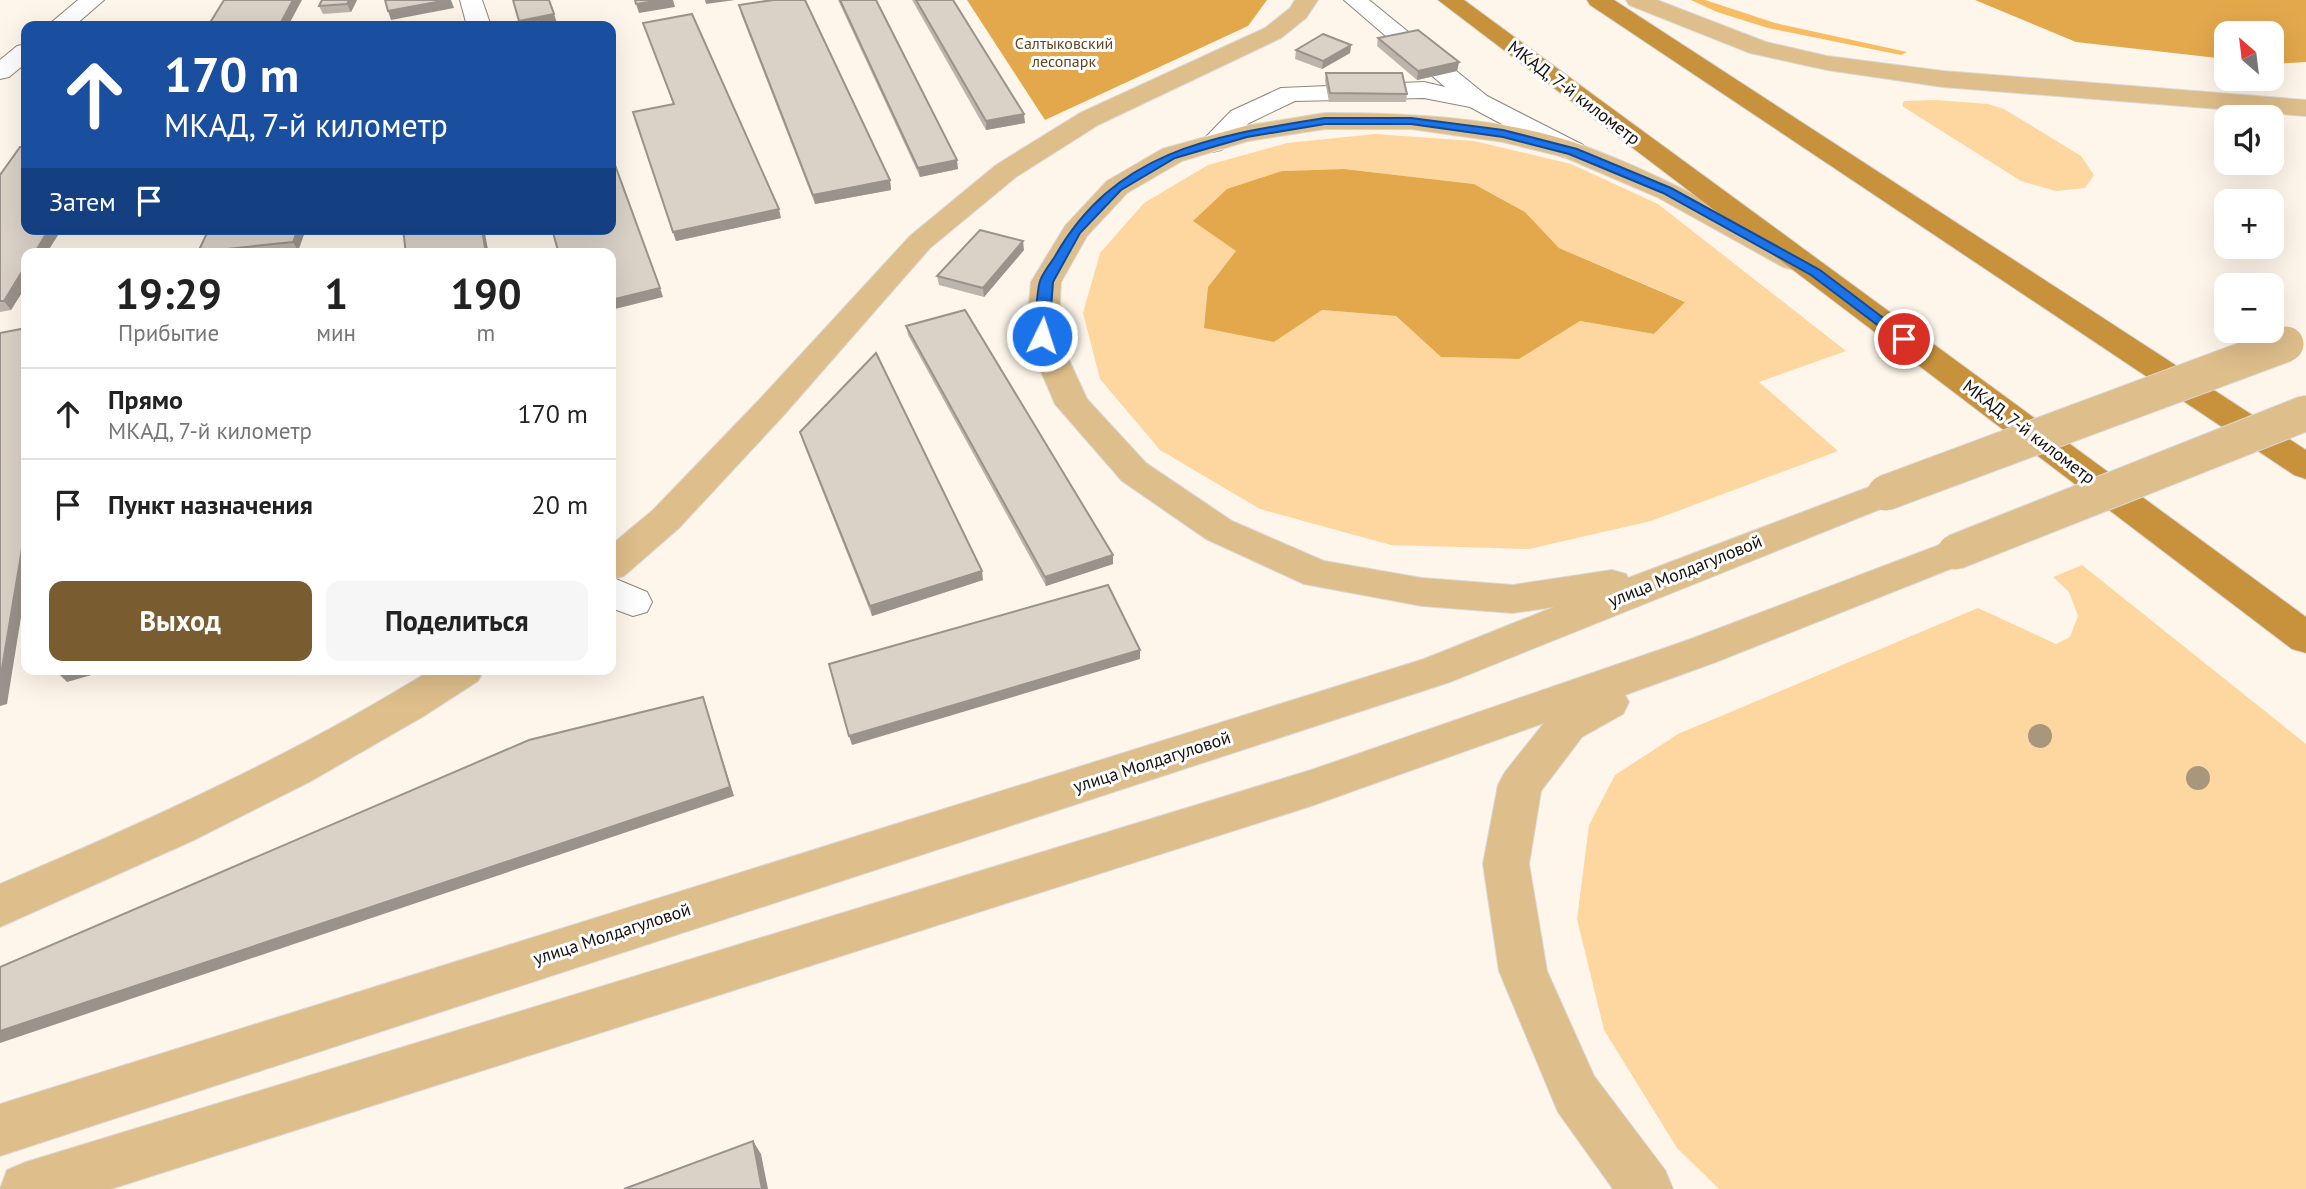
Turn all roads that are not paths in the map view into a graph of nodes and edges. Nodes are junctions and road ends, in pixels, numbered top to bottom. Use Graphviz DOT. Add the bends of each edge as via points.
graph roads {
  1 [pos="93,0"];
  2 [pos="471,0"];
  3 [pos="1307,0"];
  4 [pos="1355,0"];
  5 [pos="1449,0"];
  6 [pos="1598,0"];
  7 [pos="1637,0"];
  8 [pos="66,21"];
  9 [pos="477,21"];
  10 [pos="21,55"];
  11 [pos="0,72"];
  12 [pos="1478,101"];
  13 [pos="2306,108"];
  14 [pos="1212,144"];
  15 [pos="1573,151"];
  16 [pos="1815,273"];
  17 [pos="2296,340"];
  18 [pos="2306,413"];
  19 [pos="2306,467"];
  20 [pos="616,562"];
  21 [pos="1673,575"];
  22 [pos="2306,638"];
  23 [pos="1702,651"];
  24 [pos="456,675"];
  25 [pos="0,906"];
  26 [pos="0,1130"];
  27 [pos="26,1189"];
  28 [pos="1646,1189"];
  1 -- 8 [label="street"];
  2 -- 9 [label="street"];
  3 -- 20 [label="main road" via="1273,33 1089,118 996,180 920,242 666,519"];
  4 -- 12 [label="street"];
  5 -- 16 [label="highway, МКАД, 7-й километр"];
  6 -- 19 [label="highway"];
  7 -- 13 [label="main road" via="1759,48 1827,63 1943,79"];
  10 -- 11 [label="street"];
  12 -- 14 [label="street" via="1424,90 1290,93 1240,117"];
  12 -- 15 [label="street"];
  14 -- 15 [label="main road" via="1325,121 1411,121 1503,134"];
  14 -- 21 [label="main road" via="1171,155 1117,187 1074,232 1046,282 1042,336 1072,404 1134,472 1219,530 1317,574 1422,592 1513,599"];
  15 -- 16 [label="main road" via="1667,191"];
  16 -- 22 [label="highway, МКАД, 7-й километр"];
  17 -- 21 [label="main road, улица Молдагуловой, bridge"];
  18 -- 23 [label="main road, bridge"];
  21 -- 26 [label="main road, улица Молдагуловой" via="1436,671"];
  23 -- 27 [label="main road" via="1311,788"];
  23 -- 28 [label="main road" via="1567,724 1520,785 1506,864 1522,971 1576,1094"];
  24 -- 25 [label="main road" via="410,706 170,832"];
}
